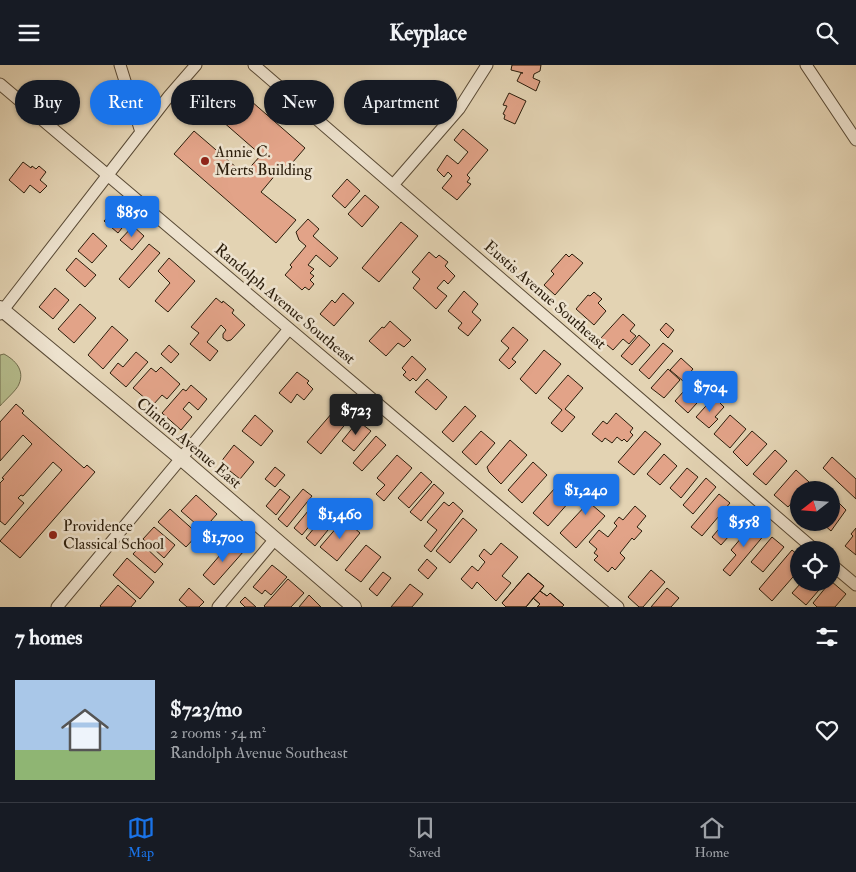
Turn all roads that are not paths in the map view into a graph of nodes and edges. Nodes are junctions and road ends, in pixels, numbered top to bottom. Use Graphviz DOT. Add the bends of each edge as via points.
graph roads {
  1 [pos="120,65"];
  2 [pos="196,65"];
  3 [pos="254,65"];
  4 [pos="487,65"];
  5 [pos="806,65"];
  6 [pos="0,84"];
  7 [pos="141,132"];
  8 [pos="856,140"];
  9 [pos="108,175"];
  10 [pos="393,185"];
  11 [pos="1,311"];
  12 [pos="289,329"];
  13 [pos="182,459"];
  14 [pos="276,539"];
  15 [pos="805,541"];
  16 [pos="840,572"];
  17 [pos="856,585"];
  18 [pos="57,607"];
  19 [pos="218,607"];
  20 [pos="354,607"];
  21 [pos="618,607"];
  1 -- 7 [label="street"];
  2 -- 7 [label="street"];
  3 -- 10 [label="street, Eustis Avenue Southeast"];
  4 -- 10 [label="street" via="459,109"];
  5 -- 8 [label="street"];
  6 -- 9 [label="street, Randolph Avenue Southeast"];
  7 -- 9 [label="street"];
  9 -- 11 [label="street"];
  9 -- 12 [label="street, Randolph Avenue Southeast"];
  10 -- 15 [label="street, Eustis Avenue Southeast"];
  11 -- 13 [label="street, Clinton Avenue East"];
  12 -- 13 [label="street"];
  12 -- 21 [label="street, Randolph Avenue Southeast"];
  13 -- 14 [label="street, Clinton Avenue East"];
  13 -- 18 [label="street"];
  14 -- 19 [label="street"];
  14 -- 20 [label="street, Clinton Avenue East"];
  16 -- 17 [label="street"];
}
